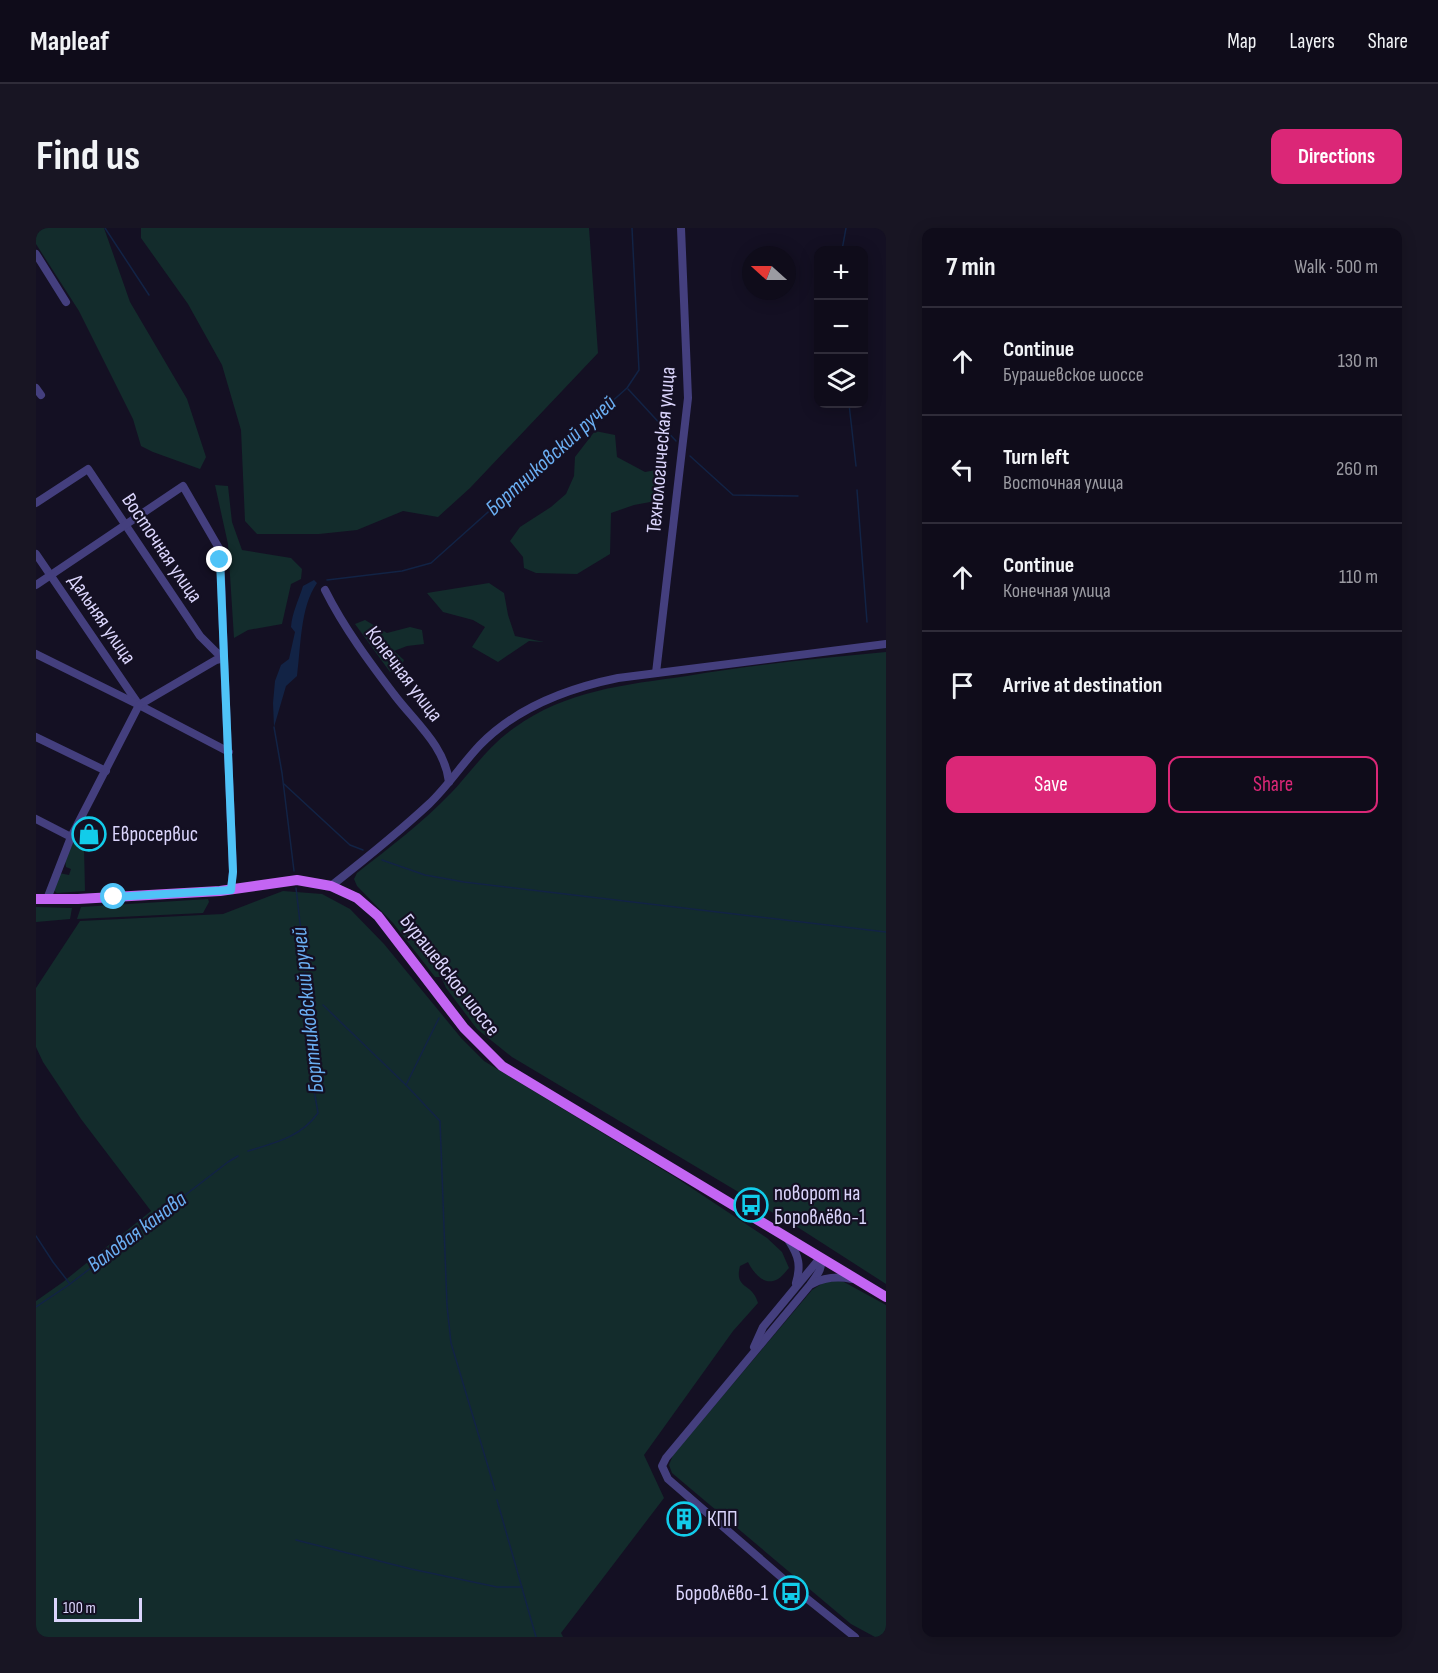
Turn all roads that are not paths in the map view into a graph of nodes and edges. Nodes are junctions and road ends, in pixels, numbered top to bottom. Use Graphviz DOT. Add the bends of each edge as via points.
graph roads {
  1 [pos="681,228"];
  2 [pos="36,254"];
  3 [pos="39,264"];
  4 [pos="66,302"];
  5 [pos="36,388"];
  6 [pos="41,395"];
  7 [pos="36,503"];
  8 [pos="126,526"];
  9 [pos="36,554"];
  10 [pos="50,575"];
  11 [pos="36,585"];
  12 [pos="325,590"];
  13 [pos="886,644"];
  14 [pos="36,654"];
  15 [pos="224,658"];
  16 [pos="656,674"];
  17 [pos="139,705"];
  18 [pos="36,737"];
  19 [pos="229,752"];
  20 [pos="106,771"];
  21 [pos="449,782"];
  22 [pos="36,819"];
  23 [pos="71,837"];
  24 [pos="331,886"];
  25 [pos="231,890"];
  26 [pos="41,899"];
  27 [pos="786,1236"];
  28 [pos="820,1258"];
  29 [pos="856,1279"];
  30 [pos="810,1285"];
  31 [pos="795,1287"];
  32 [pos="886,1297"];
  33 [pos="749,1357"];
  34 [pos="855,1637"];
  1 -- 16 [label="street, Технологическая улица" via="688,398"];
  2 -- 3 [label="street"];
  3 -- 4 [label="street"];
  5 -- 6 [label="street"];
  7 -- 8 [label="street, Восточная улица" via="88,469"];
  8 -- 10 [label="street"];
  8 -- 15 [label="street, Восточная улица" via="200,636"];
  8 -- 15 [label="street" via="183,486 219,550"];
  9 -- 10 [label="street, Дальняя улица"];
  10 -- 11 [label="street"];
  10 -- 17 [label="street, Дальняя улица"];
  12 -- 21 [label="street, Конечная улица" via="359,647 434,743 448,766"];
  13 -- 16 [label="street"];
  14 -- 17 [label="street"];
  15 -- 17 [label="street"];
  15 -- 19 [label="street"];
  16 -- 21 [label="street" via="582,687 536,705 487,738"];
  17 -- 19 [label="street"];
  17 -- 20 [label="street"];
  18 -- 20 [label="street"];
  19 -- 25 [label="street"];
  20 -- 23 [label="street"];
  21 -- 24 [label="street" via="395,834"];
  22 -- 23 [label="street"];
  23 -- 26 [label="street"];
  24 -- 25 [label="main road, Бурашевское шоссе" via="297,880"];
  24 -- 27 [label="main road, Бурашевское шоссе" via="357,898 378,916 464,1028 502,1065"];
  25 -- 26 [label="main road, Бурашевское шоссе"];
  27 -- 28 [label="main road, Бурашевское шоссе"];
  27 -- 31 [label="street" via="799,1260"];
  28 -- 29 [label="main road, Бурашевское шоссе"];
  28 -- 30 [label="street" via="820,1272"];
  28 -- 31 [label="street"];
  29 -- 30 [label="street" via="834,1277"];
  29 -- 32 [label="main road, Бурашевское шоссе"];
  30 -- 33 [label="street"];
  31 -- 33 [label="street" via="763,1327"];
  33 -- 34 [label="street" via="666,1458 664,1473"];
}
